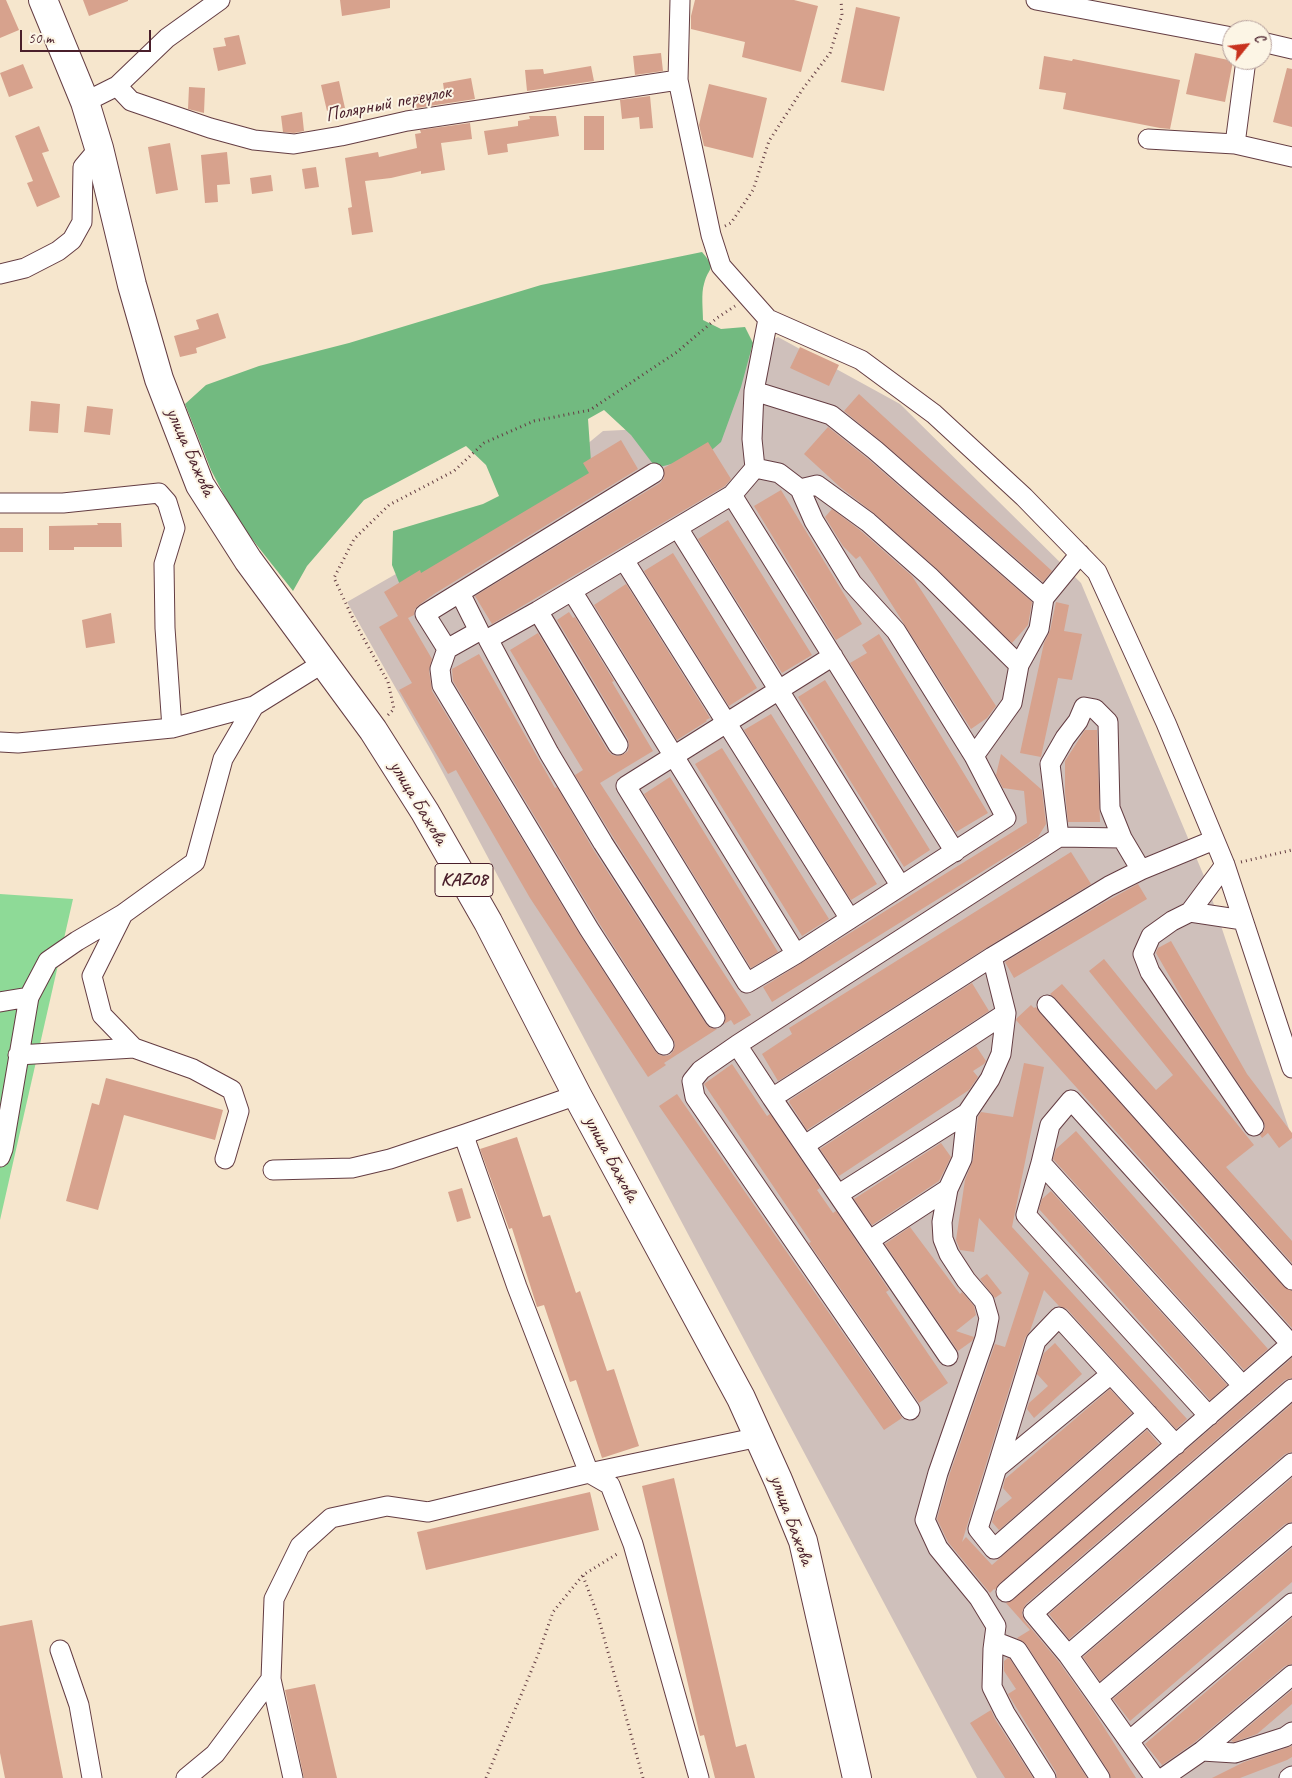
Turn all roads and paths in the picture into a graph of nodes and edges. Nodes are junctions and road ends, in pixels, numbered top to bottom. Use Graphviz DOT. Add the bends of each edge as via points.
graph roads {
  1 [pos="42,0"];
  2 [pos="220,0"];
  3 [pos="680,0"];
  4 [pos="841,0"];
  5 [pos="1036,0"];
  6 [pos="1222,34"];
  7 [pos="1272,44"];
  8 [pos="1292,49"];
  9 [pos="1245,70"];
  10 [pos="678,80"];
  11 [pos="117,86"];
  12 [pos="85,102"];
  13 [pos="1148,138"];
  14 [pos="1235,144"];
  15 [pos="99,148"];
  16 [pos="1292,157"];
  17 [pos="711,235"];
  18 [pos="0,274"];
  19 [pos="748,298"];
  20 [pos="768,319"];
  21 [pos="754,391"];
  22 [pos="755,468"];
  23 [pos="654,473"];
  24 [pos="800,488"];
  25 [pos="732,495"];
  26 [pos="0,503"];
  27 [pos="678,528"];
  28 [pos="1080,554"];
  29 [pos="624,560"];
  30 [pos="572,591"];
  31 [pos="460,594"];
  32 [pos="1044,598"];
  33 [pos="538,611"];
  34 [pos="484,635"];
  35 [pos="447,649"];
  36 [pos="833,656"];
  37 [pos="323,663"];
  38 [pos="1019,665"];
  39 [pos="779,690"];
  40 [pos="254,706"];
  41 [pos="727,723"];
  42 [pos="172,728"];
  43 [pos="374,730"];
  44 [pos="0,742"];
  45 [pos="618,745"];
  46 [pos="674,756"];
  47 [pos="974,756"];
  48 [pos="1059,837"];
  49 [pos="1122,838"];
  50 [pos="1214,840"];
  51 [pos="1292,850"];
  52 [pos="955,852"];
  53 [pos="1224,865"];
  54 [pos="1141,870"];
  55 [pos="900,886"];
  56 [pos="1190,912"];
  57 [pos="122,914"];
  58 [pos="850,919"];
  59 [pos="1243,920"];
  60 [pos="796,954"];
  61 [pos="992,957"];
  62 [pos="29,997"];
  63 [pos="0,1002"];
  64 [pos="1047,1005"];
  65 [pos="1006,1012"];
  66 [pos="715,1018"];
  67 [pos="664,1045"];
  68 [pos="737,1046"];
  69 [pos="134,1048"];
  70 [pos="18,1055"];
  71 [pos="1292,1068"];
  72 [pos="577,1096"];
  73 [pos="772,1098"];
  74 [pos="967,1113"];
  75 [pos="1254,1126"];
  76 [pos="468,1133"];
  77 [pos="805,1145"];
  78 [pos="0,1157"];
  79 [pos="225,1159"];
  80 [pos="1041,1163"];
  81 [pos="273,1170"];
  82 [pos="948,1189"];
  83 [pos="838,1194"];
  84 [pos="870,1240"];
  85 [pos="1292,1280"];
  86 [pos="1292,1343"];
  87 [pos="948,1356"];
  88 [pos="1111,1374"];
  89 [pos="1243,1386"];
  90 [pos="1292,1389"];
  91 [pos="910,1410"];
  92 [pos="1148,1414"];
  93 [pos="1209,1416"];
  94 [pos="759,1437"];
  95 [pos="1176,1445"];
  96 [pos="1292,1463"];
  97 [pos="997,1468"];
  98 [pos="589,1473"];
  99 [pos="1292,1533"];
  100 [pos="633,1544"];
  101 [pos="583,1575"];
  102 [pos="1006,1592"];
  103 [pos="1292,1603"];
  104 [pos="994,1641"];
  105 [pos="60,1650"];
  106 [pos="1068,1655"];
  107 [pos="1292,1675"];
  108 [pos="271,1679"];
  109 [pos="1098,1697"];
  110 [pos="1292,1732"];
  111 [pos="1129,1741"];
  112 [pos="1202,1751"];
  113 [pos="92,1778"];
  114 [pos="186,1778"];
  115 [pos="293,1778"];
  116 [pos="486,1778"];
  117 [pos="643,1778"];
  118 [pos="699,1778"];
  119 [pos="857,1778"];
  120 [pos="1046,1778"];
  121 [pos="1100,1778"];
  122 [pos="1155,1778"];
  123 [pos="1163,1778"];
  1 -- 12 [label="highway, улица Бажова / KAZ08"];
  2 -- 11 [label="street" via="167,38"];
  3 -- 10 [label="street"];
  4 -- 17 [label="path" via="842,15 830,53 769,141 752,190 730,223"];
  5 -- 6 [label="street"];
  7 -- 8 [label="street"];
  9 -- 14 [label="street"];
  10 -- 11 [label="street, Полярный переулок" via="407,121 294,144 254,140 210,128 130,101"];
  10 -- 17 [label="street"];
  11 -- 12 [label="street"];
  12 -- 15 [label="highway, улица Бажова / KAZ08"];
  13 -- 14 [label="street"];
  14 -- 16 [label="street"];
  15 -- 18 [label="street" via="83,167 82,222 72,240 25,268"];
  15 -- 37 [label="highway, улица Бажова / KAZ08" via="132,285 159,379 200,485 248,560"];
  17 -- 19 [label="street" via="721,266"];
  19 -- 20 [label="street"];
  19 -- 43 [label="path" via="590,410 534,421 484,443 454,471 389,505 354,539 334,578 388,682 394,709"];
  20 -- 21 [label="street"];
  20 -- 28 [label="street" via="861,360 926,409 1024,497"];
  21 -- 22 [label="street" via="752,440"];
  21 -- 32 [label="street" via="831,416 875,450"];
  22 -- 24 [label="street" via="778,473"];
  22 -- 25 [label="street"];
  23 -- 31 [label="street"];
  24 -- 38 [label="street" via="818,485 868,522 929,576"];
  24 -- 47 [label="street" via="814,521 852,583 896,631"];
  25 -- 27 [label="street"];
  25 -- 36 [label="street"];
  26 -- 42 [label="street" via="63,504 159,493 167,502 175,528 164,564"];
  27 -- 29 [label="street"];
  27 -- 39 [label="street"];
  28 -- 32 [label="street"];
  28 -- 50 [label="street" via="1097,572 1166,723"];
  29 -- 30 [label="street"];
  29 -- 41 [label="street"];
  30 -- 33 [label="street"];
  30 -- 46 [label="street"];
  31 -- 34 [label="street"];
  31 -- 35 [label="street" via="425,614"];
  32 -- 38 [label="street" via="1038,629"];
  33 -- 34 [label="street"];
  33 -- 45 [label="street"];
  34 -- 35 [label="street"];
  34 -- 66 [label="street" via="603,843"];
  35 -- 67 [label="street" via="440,669 442,685 589,929"];
  36 -- 39 [label="street"];
  36 -- 52 [label="street"];
  37 -- 40 [label="street"];
  37 -- 43 [label="highway, улица Бажова / KAZ08"];
  38 -- 47 [label="street" via="1012,703"];
  39 -- 41 [label="street"];
  39 -- 55 [label="street"];
  40 -- 42 [label="street"];
  40 -- 57 [label="street" via="222,759 195,862"];
  41 -- 46 [label="street"];
  41 -- 58 [label="street"];
  42 -- 44 [label="street"];
  43 -- 72 [label="highway, улица Бажова / KAZ08" via="488,922"];
  46 -- 60 [label="street"];
  46 -- 60 [label="street" via="626,786 747,983"];
  47 -- 52 [label="street" via="1006,818"];
  48 -- 49 [label="street"];
  48 -- 49 [label="street" via="1050,764 1084,707 1095,709 1108,722 1110,808"];
  48 -- 68 [label="street"];
  49 -- 54 [label="street"];
  50 -- 53 [label="street"];
  50 -- 54 [label="street"];
  51 -- 53 [label="path"];
  52 -- 55 [label="street"];
  53 -- 56 [label="street"];
  53 -- 59 [label="street"];
  54 -- 61 [label="street"];
  55 -- 58 [label="street"];
  56 -- 59 [label="street"];
  56 -- 75 [label="street" via="1151,936 1143,954 1150,972"];
  57 -- 62 [label="street" via="48,961"];
  57 -- 69 [label="street" via="92,976 102,1015"];
  58 -- 60 [label="street"];
  59 -- 71 [label="street"];
  61 -- 65 [label="street"];
  61 -- 73 [label="street"];
  62 -- 63 [label="street"];
  62 -- 70 [label="street"];
  64 -- 85 [label="street"];
  65 -- 74 [label="street" via="1001,1054 990,1079"];
  65 -- 77 [label="street"];
  68 -- 73 [label="street"];
  68 -- 91 [label="street" via="701,1070 692,1081 696,1098"];
  69 -- 70 [label="street"];
  69 -- 79 [label="street" via="193,1069 232,1090 239,1111"];
  70 -- 78 [label="street"];
  72 -- 76 [label="street"];
  72 -- 94 [label="highway, улица Бажова / KAZ08"];
  73 -- 77 [label="street"];
  74 -- 82 [label="street" via="962,1159"];
  74 -- 83 [label="street"];
  76 -- 81 [label="street" via="390,1160 352,1168"];
  76 -- 98 [label="street" via="466,1142 514,1278"];
  77 -- 83 [label="street"];
  80 -- 86 [label="street" via="1050,1125 1071,1100"];
  80 -- 89 [label="street"];
  80 -- 93 [label="street" via="1026,1214"];
  82 -- 84 [label="street"];
  82 -- 104 [label="street" via="942,1239 953,1261 984,1301 989,1318 925,1520 938,1548 979,1598 996,1626"];
  83 -- 84 [label="street"];
  84 -- 87 [label="street"];
  86 -- 89 [label="street"];
  88 -- 92 [label="street"];
  88 -- 97 [label="street"];
  88 -- 97 [label="street" via="1059,1317 1036,1341"];
  89 -- 93 [label="street"];
  90 -- 106 [label="street" via="1033,1613"];
  92 -- 95 [label="street"];
  92 -- 97 [label="street" via="994,1549 978,1529"];
  93 -- 95 [label="street"];
  94 -- 98 [label="street"];
  94 -- 119 [label="highway, улица Бажова / KAZ08" via="803,1541"];
  95 -- 102 [label="street"];
  96 -- 106 [label="street"];
  98 -- 100 [label="street" via="610,1485"];
  98 -- 108 [label="street" via="428,1512 387,1506 331,1518 300,1546 274,1599"];
  99 -- 109 [label="street"];
  100 -- 101 [label="path"];
  100 -- 118 [label="street"];
  101 -- 116 [label="path" via="552,1612 538,1654"];
  101 -- 117 [label="path" via="598,1616"];
  103 -- 111 [label="street"];
  104 -- 120 [label="street" via="992,1687"];
  104 -- 121 [label="street" via="1017,1650"];
  105 -- 113 [label="street" via="79,1705"];
  106 -- 109 [label="street"];
  107 -- 112 [label="street"];
  108 -- 114 [label="street" via="215,1754"];
  108 -- 115 [label="street"];
  109 -- 111 [label="street"];
  110 -- 112 [label="street" via="1235,1753"];
  111 -- 122 [label="street"];
  112 -- 123 [label="street"];
}
